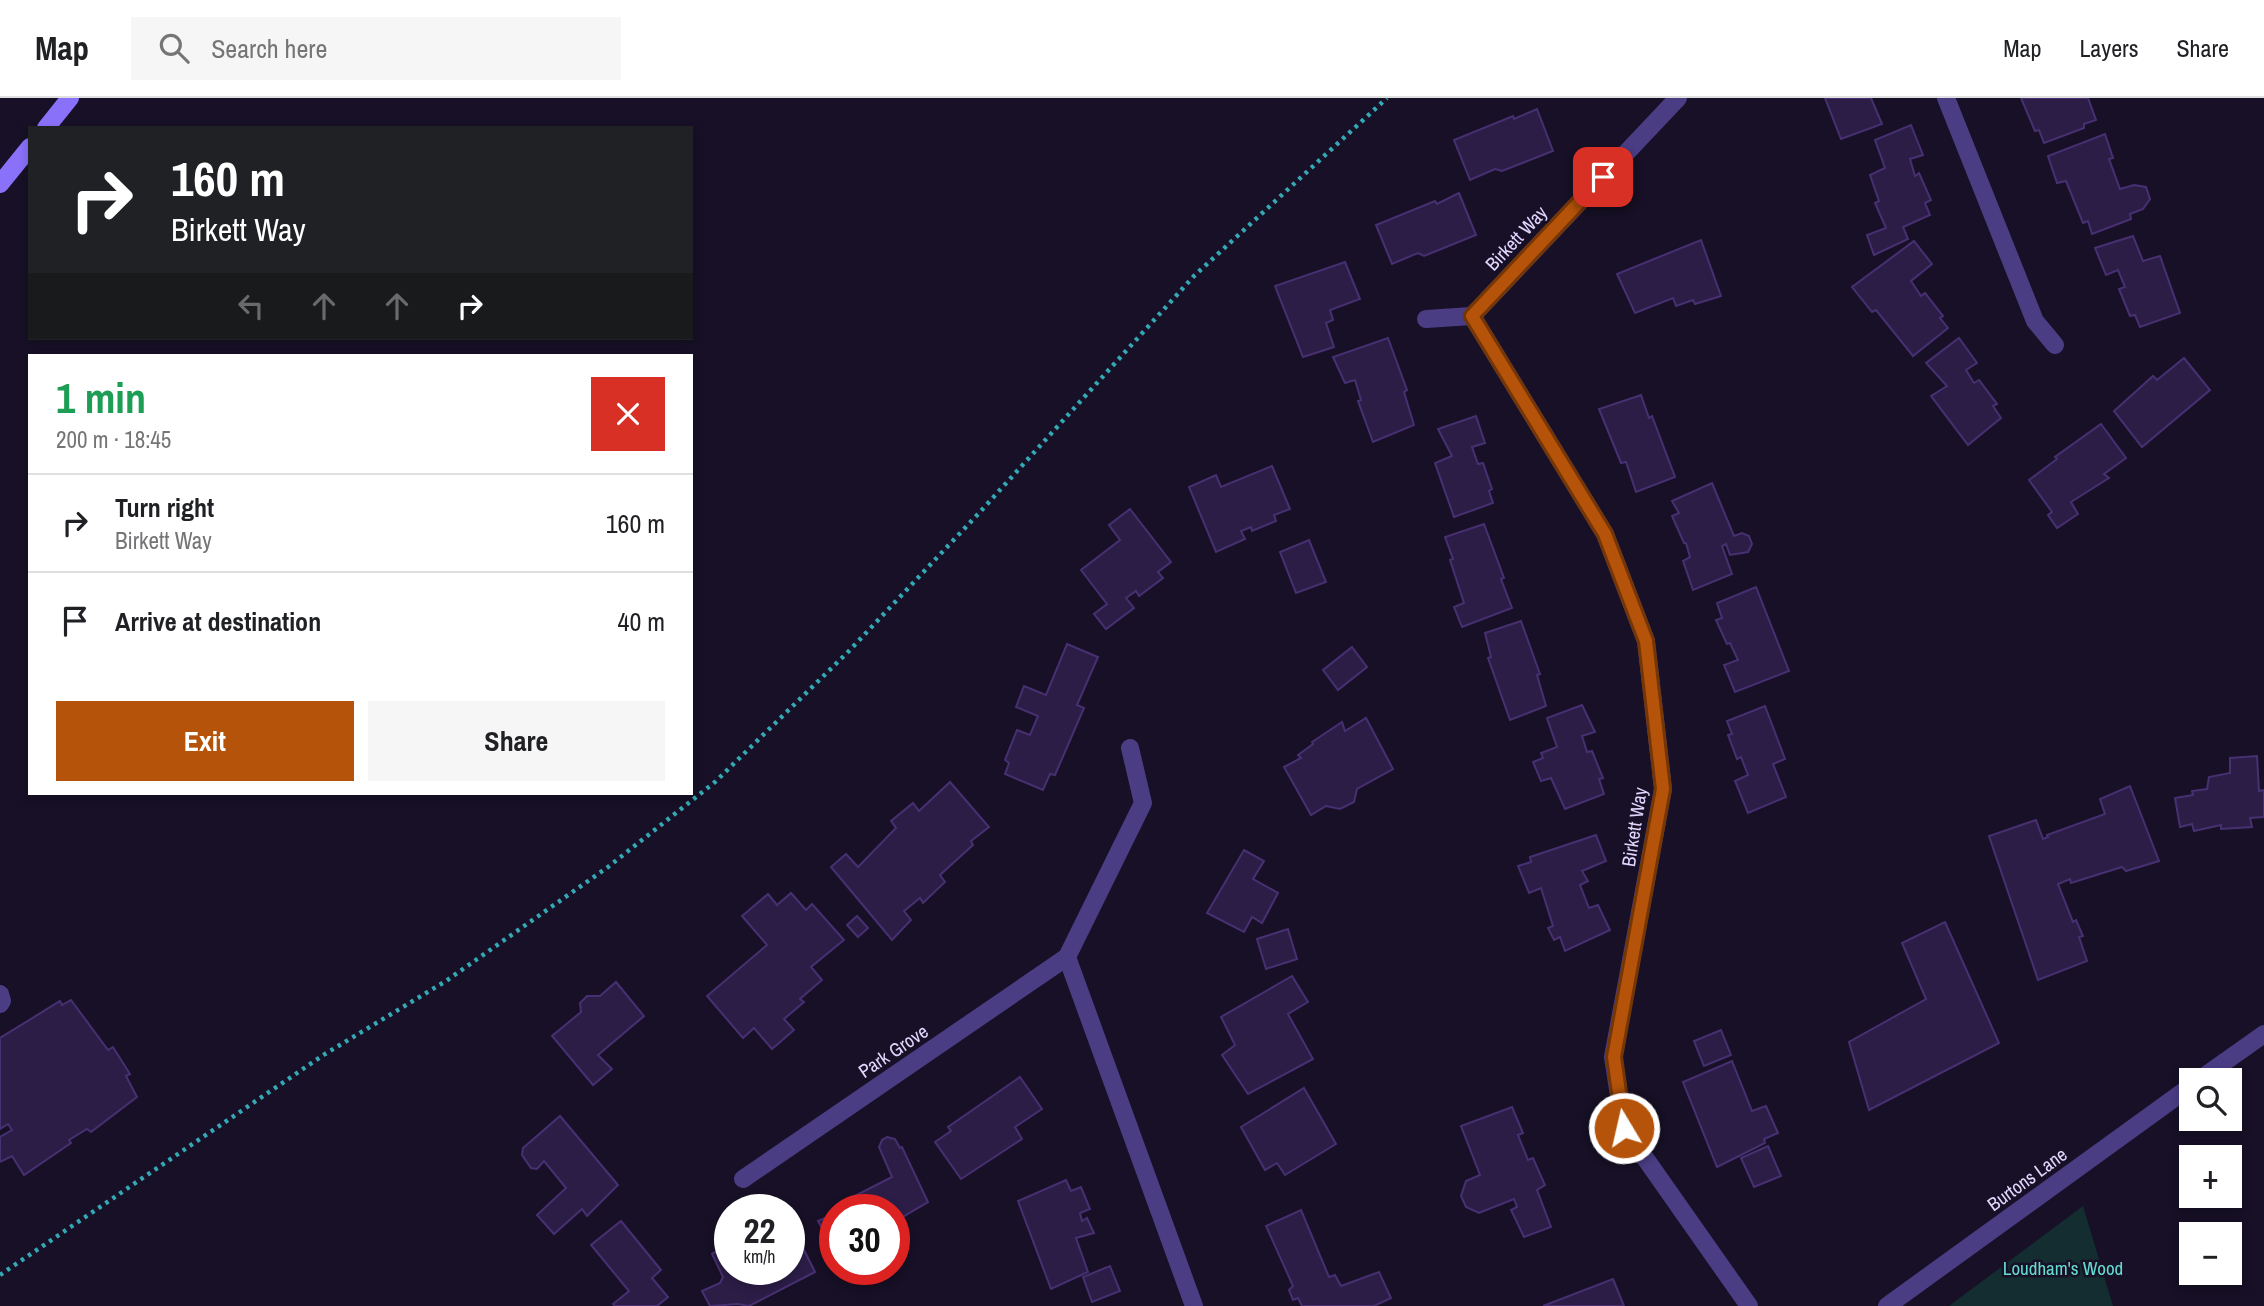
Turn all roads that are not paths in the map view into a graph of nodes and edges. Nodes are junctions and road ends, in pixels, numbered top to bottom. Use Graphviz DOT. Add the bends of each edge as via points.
graph roads {
  1 [pos="70,98"];
  2 [pos="1678,98"];
  3 [pos="1946,98"];
  4 [pos="48,126"];
  5 [pos="28,149"];
  6 [pos="0,184"];
  7 [pos="1472,316"];
  8 [pos="1426,319"];
  9 [pos="2055,345"];
  10 [pos="1130,748"];
  11 [pos="1067,957"];
  12 [pos="0,994"];
  13 [pos="0,1004"];
  14 [pos="2264,1034"];
  15 [pos="2216,1068"];
  16 [pos="2179,1095"];
  17 [pos="743,1179"];
  18 [pos="1194,1306"];
  19 [pos="1749,1306"];
  20 [pos="1887,1306"];
  1 -- 4 [label="main road"];
  2 -- 7 [label="street, Birkett Way"];
  3 -- 9 [label="street" via="2035,321"];
  5 -- 6 [label="main road"];
  7 -- 8 [label="street"];
  7 -- 19 [label="street, Birkett Way" via="1605,534 1646,641 1663,789 1614,1057 1624,1128"];
  10 -- 11 [label="street, Park Grove" via="1143,803"];
  11 -- 17 [label="street, Park Grove"];
  11 -- 18 [label="street"];
  12 -- 13 [label="street"];
  14 -- 15 [label="street"];
  16 -- 20 [label="street, Burtons Lane"];
}
